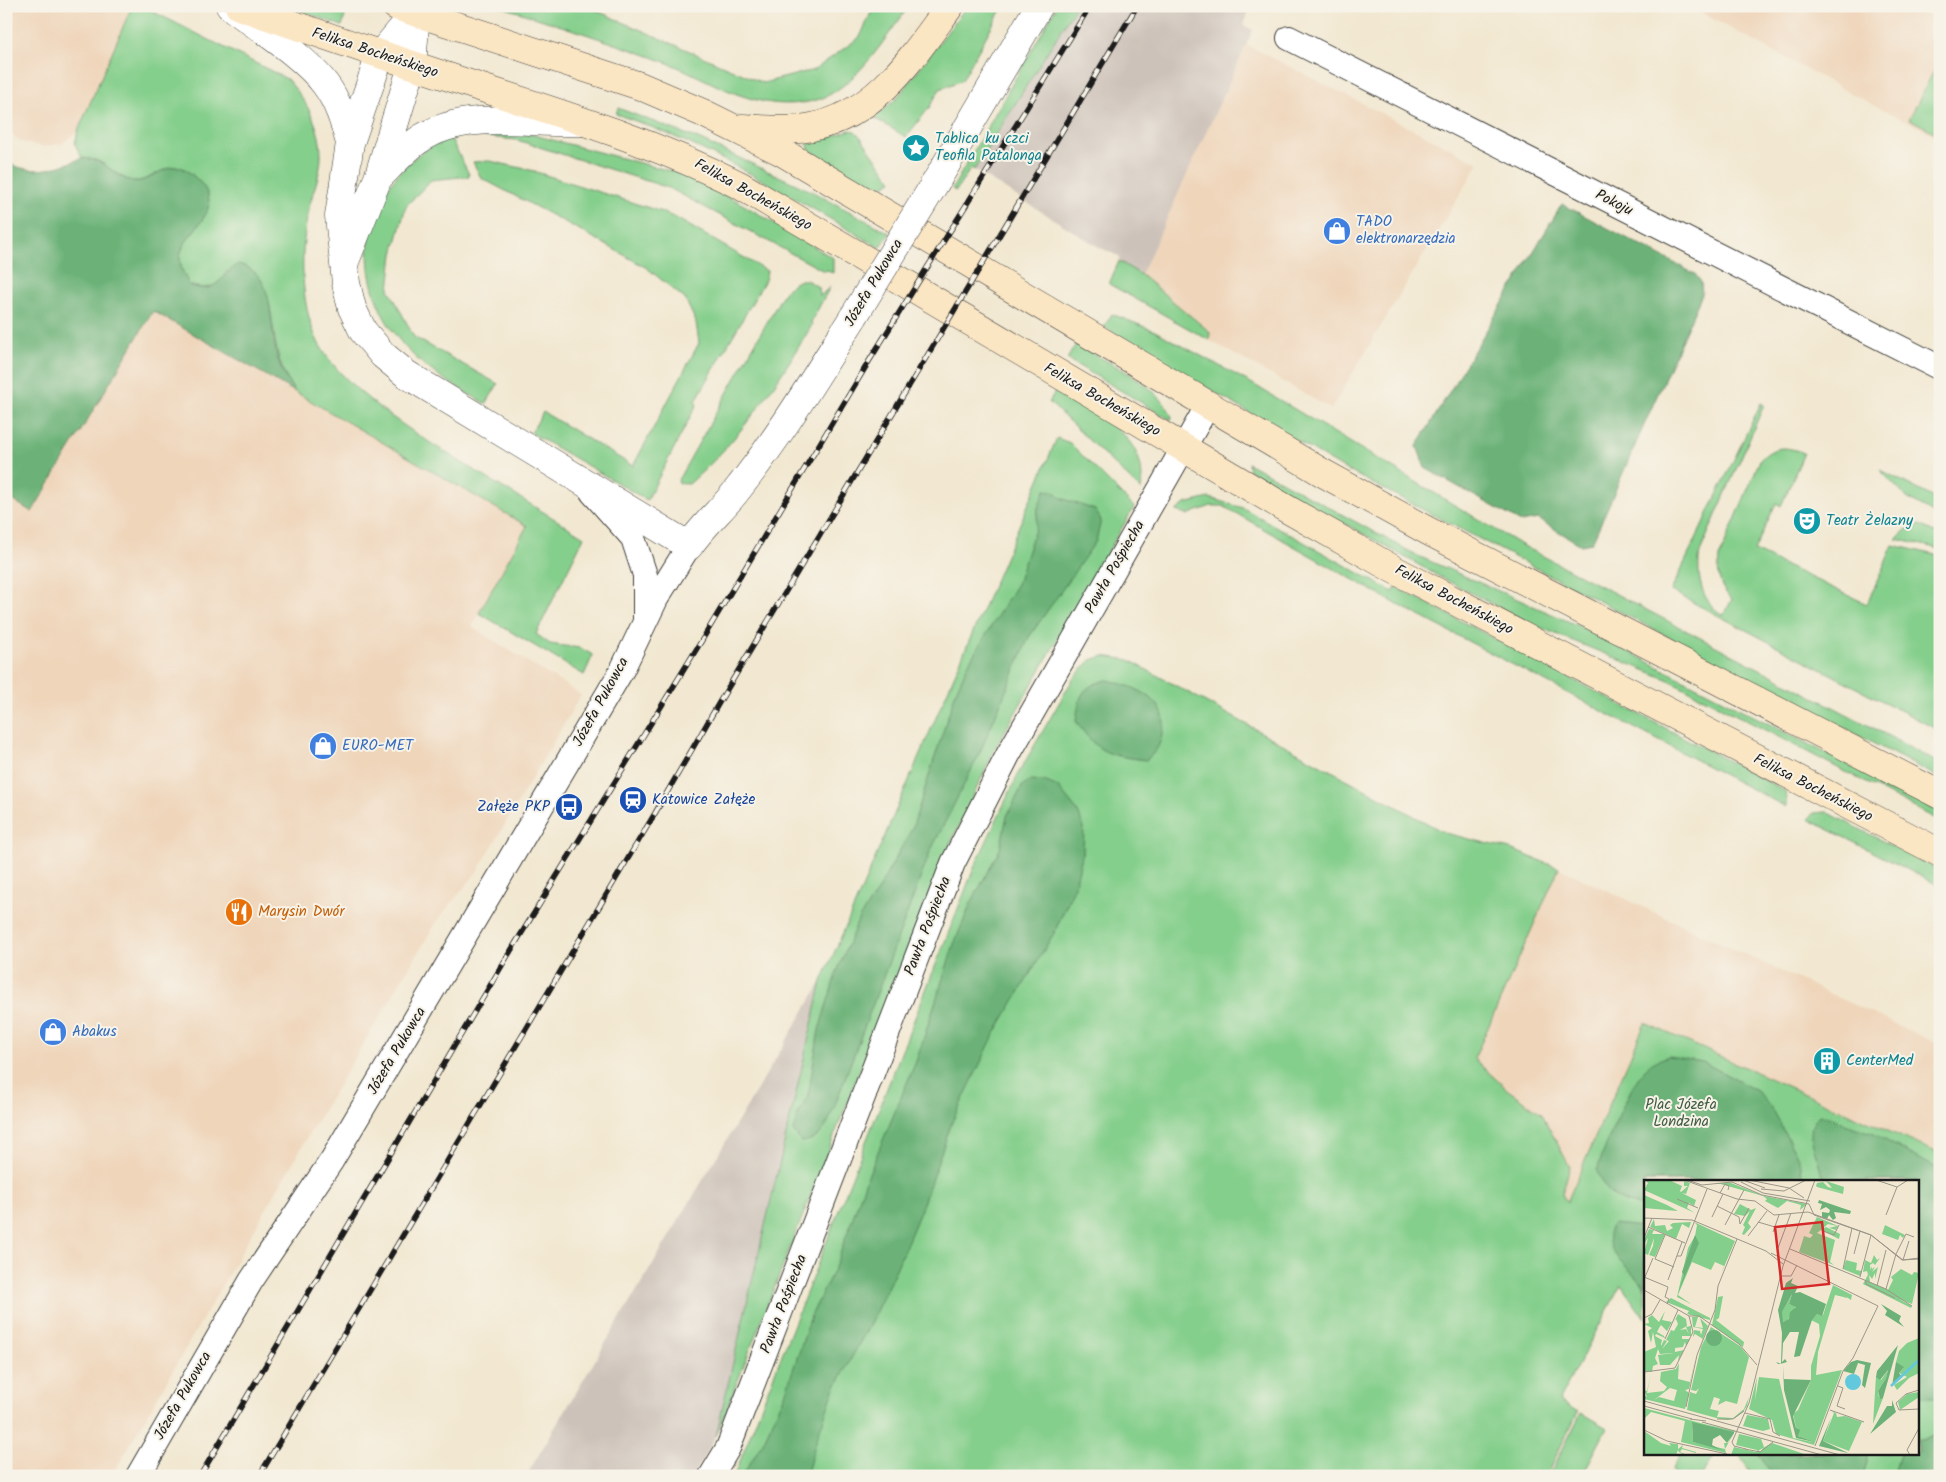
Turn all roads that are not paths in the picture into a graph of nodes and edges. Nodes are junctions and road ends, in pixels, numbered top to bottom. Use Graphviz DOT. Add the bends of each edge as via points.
graph roads {
  1 [pos="230,6"];
  2 [pos="239,6"];
  3 [pos="950,6"];
  4 [pos="1040,6"];
  5 [pos="406,9"];
  6 [pos="1289,38"];
  7 [pos="380,55"];
  8 [pos="412,66"];
  9 [pos="587,121"];
  10 [pos="733,128"];
  11 [pos="350,143"];
  12 [pos="378,178"];
  13 [pos="345,263"];
  14 [pos="1940,368"];
  15 [pos="1208,405"];
  16 [pos="1184,448"];
  17 [pos="584,483"];
  18 [pos="689,546"];
  19 [pos="645,621"];
  20 [pos="1940,795"];
  21 [pos="1940,854"];
  22 [pos="138,1476"];
  23 [pos="711,1476"];
  1 -- 11 [label="street" via="311,68 325,84 341,112"];
  2 -- 7 [label="main road, Feliksa Bocheńskiego"];
  3 -- 10 [label="main road" via="881,93 857,110 812,127 776,130"];
  4 -- 18 [label="street, Józefa Pukowca, bridge" via="794,412 733,495 702,527"];
  5 -- 7 [label="street"];
  5 -- 8 [label="street"];
  5 -- 10 [label="main road" via="640,86"];
  6 -- 14 [label="street, Pokoju"];
  7 -- 8 [label="main road, Feliksa Bocheńskiego"];
  7 -- 11 [label="street"];
  8 -- 9 [label="main road, Feliksa Bocheńskiego"];
  8 -- 12 [label="street"];
  9 -- 12 [label="street" via="555,124 486,119 456,124 412,144"];
  9 -- 16 [label="main road, Feliksa Bocheńskiego" via="690,160 741,186"];
  10 -- 15 [label="main road" via="782,152"];
  11 -- 13 [label="street" via="340,216"];
  12 -- 13 [label="street"];
  13 -- 17 [label="street" via="352,308 363,331 384,355 423,385"];
  15 -- 16 [label="street, Pawła Pośpiecha"];
  15 -- 20 [label="main road" via="1428,531"];
  16 -- 21 [label="main road, Feliksa Bocheńskiego" via="1393,569"];
  16 -- 23 [label="street, Pawła Pośpiecha" via="1008,755 953,863 728,1448"];
  17 -- 18 [label="street"];
  17 -- 19 [label="street, Józefa Pukowca" via="633,538 645,575"];
  18 -- 19 [label="street, Józefa Pukowca"];
  19 -- 22 [label="street, Józefa Pukowca" via="622,670 347,1135 251,1281"];
}
